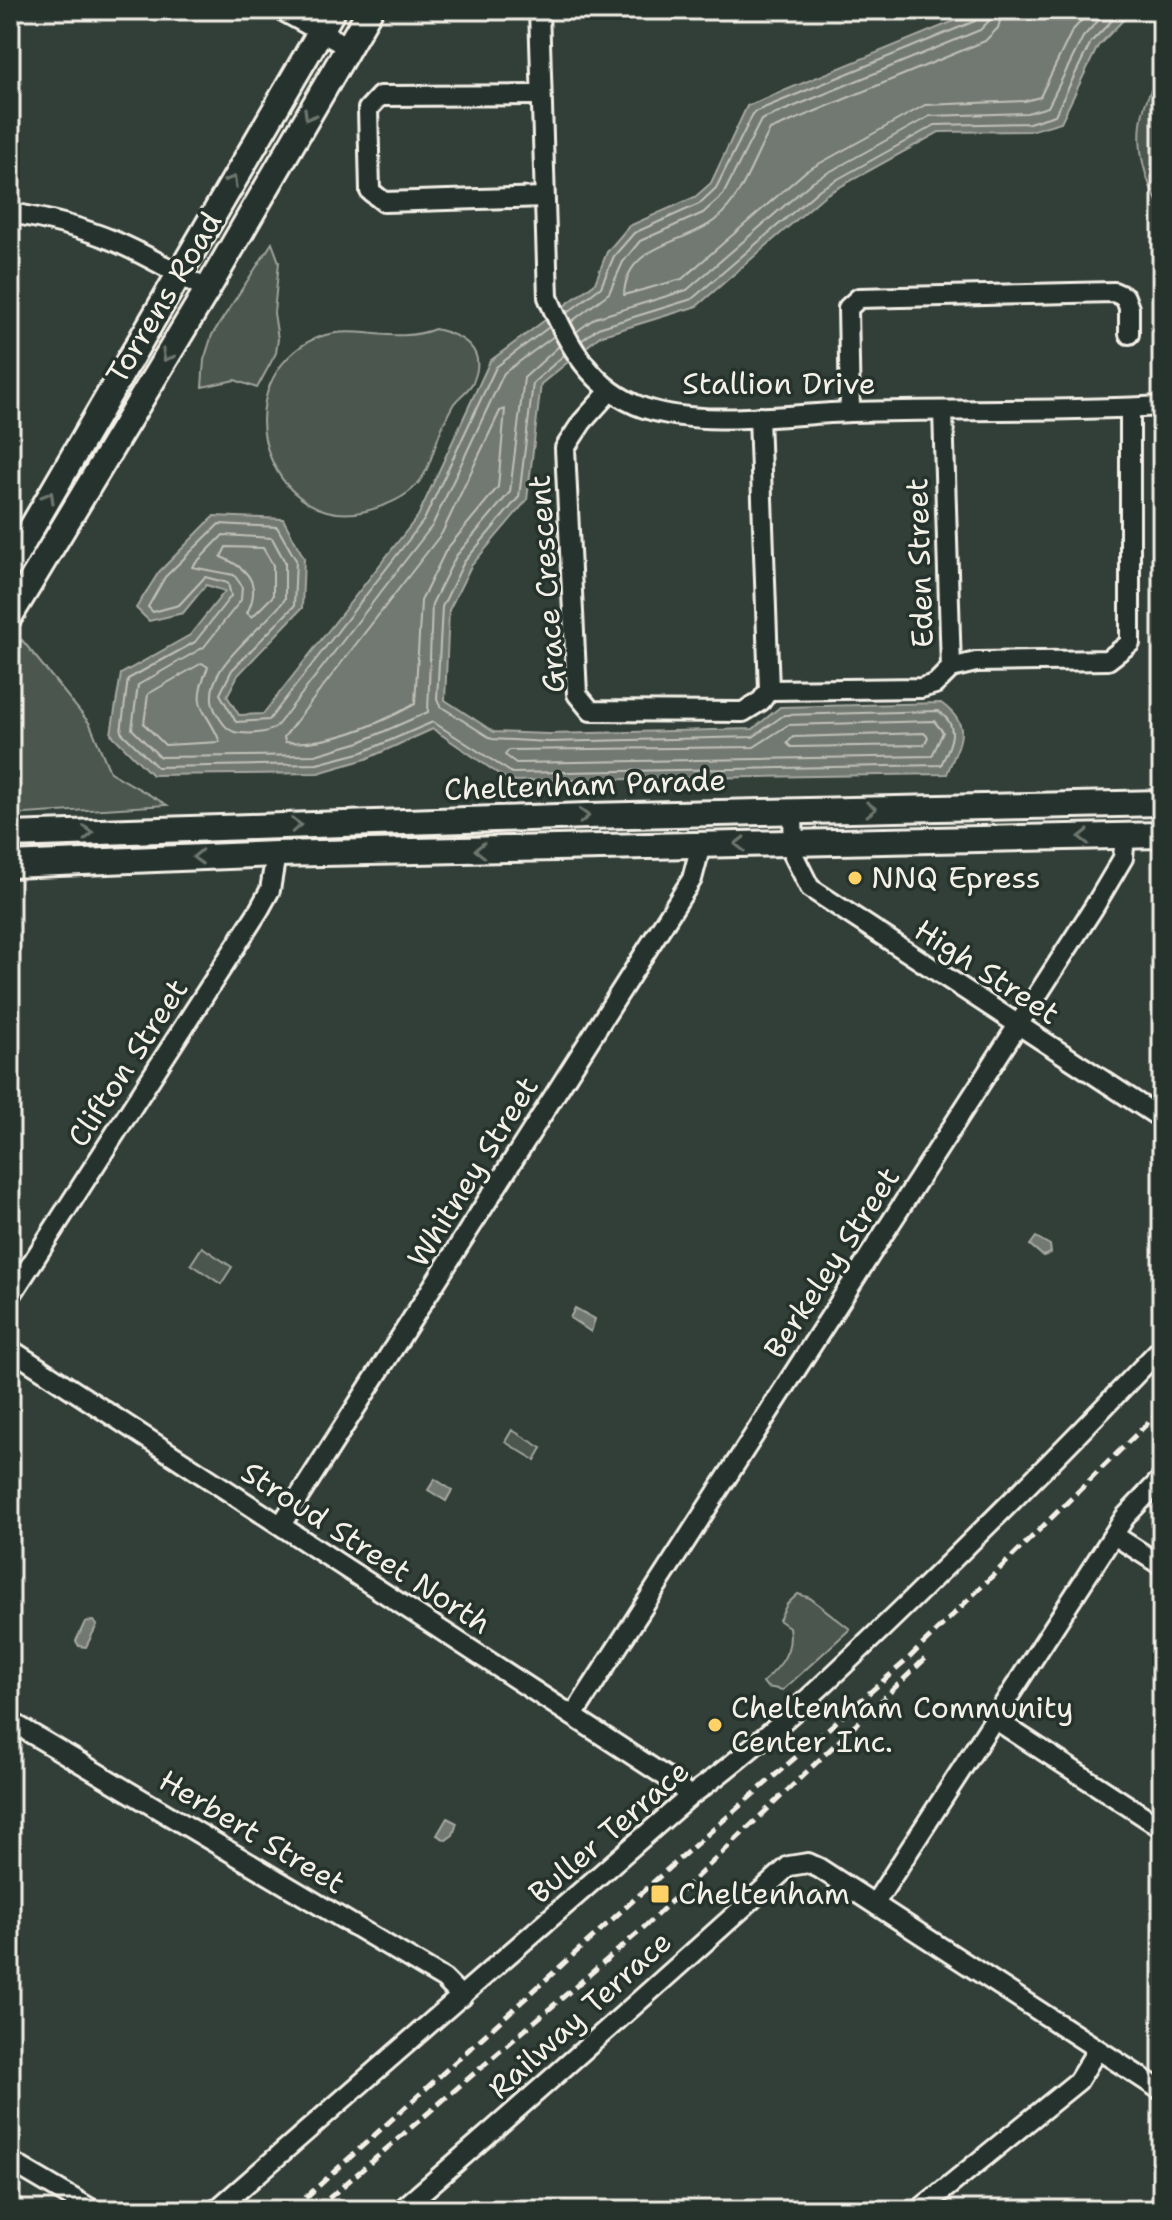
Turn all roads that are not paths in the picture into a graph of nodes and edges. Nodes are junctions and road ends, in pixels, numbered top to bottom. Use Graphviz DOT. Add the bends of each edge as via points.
graph roads {
  1 [pos="281,10"];
  2 [pos="333,10"];
  3 [pos="370,10"];
  4 [pos="539,10"];
  5 [pos="320,32"];
  6 [pos="348,47"];
  7 [pos="540,95"];
  8 [pos="544,197"];
  9 [pos="10,213"];
  10 [pos="177,272"];
  11 [pos="207,290"];
  12 [pos="1129,334"];
  13 [pos="610,391"];
  14 [pos="1162,406"];
  15 [pos="1130,408"];
  16 [pos="943,411"];
  17 [pos="850,412"];
  18 [pos="759,417"];
  19 [pos="92,422"];
  20 [pos="123,430"];
  21 [pos="10,565"];
  22 [pos="10,616"];
  23 [pos="951,668"];
  24 [pos="769,690"];
  25 [pos="1157,802"];
  26 [pos="793,811"];
  27 [pos="10,835"];
  28 [pos="1162,835"];
  29 [pos="1125,836"];
  30 [pos="793,843"];
  31 [pos="701,845"];
  32 [pos="276,854"];
  33 [pos="10,865"];
  34 [pos="1018,1025"];
  35 [pos="1162,1119"];
  36 [pos="10,1297"];
  37 [pos="1162,1347"];
  38 [pos="10,1349"];
  39 [pos="1162,1478"];
  40 [pos="281,1525"];
  41 [pos="1114,1535"];
  42 [pos="1162,1566"];
  43 [pos="573,1716"];
  44 [pos="996,1720"];
  45 [pos="10,1721"];
  46 [pos="689,1797"];
  47 [pos="1162,1828"];
  48 [pos="875,1903"];
  49 [pos="462,1997"];
  50 [pos="1097,2050"];
  51 [pos="1162,2091"];
  52 [pos="10,2161"];
  53 [pos="93,2210"];
  54 [pos="216,2210"];
  55 [pos="401,2210"];
  56 [pos="919,2210"];
  1 -- 5 [label="street"];
  2 -- 5 [label="main road, Torrens Road"];
  3 -- 6 [label="main road, Torrens Road"];
  4 -- 7 [label="street, Stallion Drive"];
  5 -- 6 [label="street"];
  10 -- 5 [label="main road, Torrens Road, one-way"];
  6 -- 11 [label="main road, Torrens Road, one-way"];
  7 -- 8 [label="street, Stallion Drive"];
  7 -- 8 [label="street" via="380,96 368,109 370,191 384,202"];
  8 -- 13 [label="street, Stallion Drive" via="548,297 564,337"];
  9 -- 10 [label="street" via="78,225"];
  10 -- 11 [label="street"];
  10 -- 19 [label="main road, Torrens Road"];
  11 -- 20 [label="main road, Torrens Road, one-way"];
  12 -- 17 [label="street" via="1129,308 1125,297 1114,292 859,298 848,308"];
  13 -- 18 [label="street, Stallion Drive" via="644,408"];
  13 -- 24 [label="street, Grace Crescent" via="565,448 577,694 591,711 743,712"];
  14 -- 15 [label="street, Stallion Drive"];
  15 -- 16 [label="street, Stallion Drive"];
  15 -- 23 [label="street" via="1130,643 1108,660 976,662"];
  16 -- 17 [label="street, Stallion Drive"];
  16 -- 23 [label="street, Eden Street"];
  17 -- 18 [label="street, Stallion Drive"];
  18 -- 24 [label="street"];
  19 -- 20 [label="main road" via="103,414 112,416"];
  21 -- 19 [label="main road, Torrens Road, one-way"];
  20 -- 22 [label="main road, Torrens Road"];
  23 -- 24 [label="street, Eden Street" via="935,684 921,688"];
  26 -- 25 [label="main road, Cheltenham Parade, one-way"];
  27 -- 26 [label="main road, Cheltenham Parade, one-way"];
  26 -- 30 [label="street, High Street"];
  28 -- 29 [label="main road, Cheltenham Parade"];
  29 -- 30 [label="main road, Cheltenham Parade, one-way"];
  29 -- 34 [label="street, Berkeley Street" via="1123,858"];
  30 -- 31 [label="main road, Cheltenham Parade, one-way"];
  30 -- 34 [label="street, High Street" via="798,870 810,888"];
  31 -- 32 [label="main road, Cheltenham Parade, one-way"];
  31 -- 40 [label="street, Whitney Street" via="692,879"];
  32 -- 33 [label="main road, Cheltenham Parade, one-way"];
  32 -- 36 [label="street, Clifton Street" via="270,890 259,910"];
  34 -- 35 [label="street, High Street"];
  34 -- 43 [label="street, Berkeley Street"];
  37 -- 46 [label="street, Buller Terrace" via="1031,1485 807,1702"];
  38 -- 40 [label="street, Stroud Street North"];
  39 -- 41 [label="street"];
  40 -- 43 [label="street, Stroud Street North"];
  41 -- 42 [label="street"];
  41 -- 44 [label="street"];
  43 -- 46 [label="street, Stroud Street North"];
  44 -- 47 [label="street"];
  44 -- 48 [label="street"];
  45 -- 49 [label="street, Herbert Street" via="444,1979"];
  46 -- 49 [label="street, Buller Terrace"];
  48 -- 50 [label="street"];
  48 -- 55 [label="street, Railway Terrace" via="819,1868 789,1866"];
  49 -- 54 [label="street, Buller Terrace"];
  50 -- 51 [label="street"];
  50 -- 56 [label="street" via="1078,2081"];
  52 -- 53 [label="street"];
}
